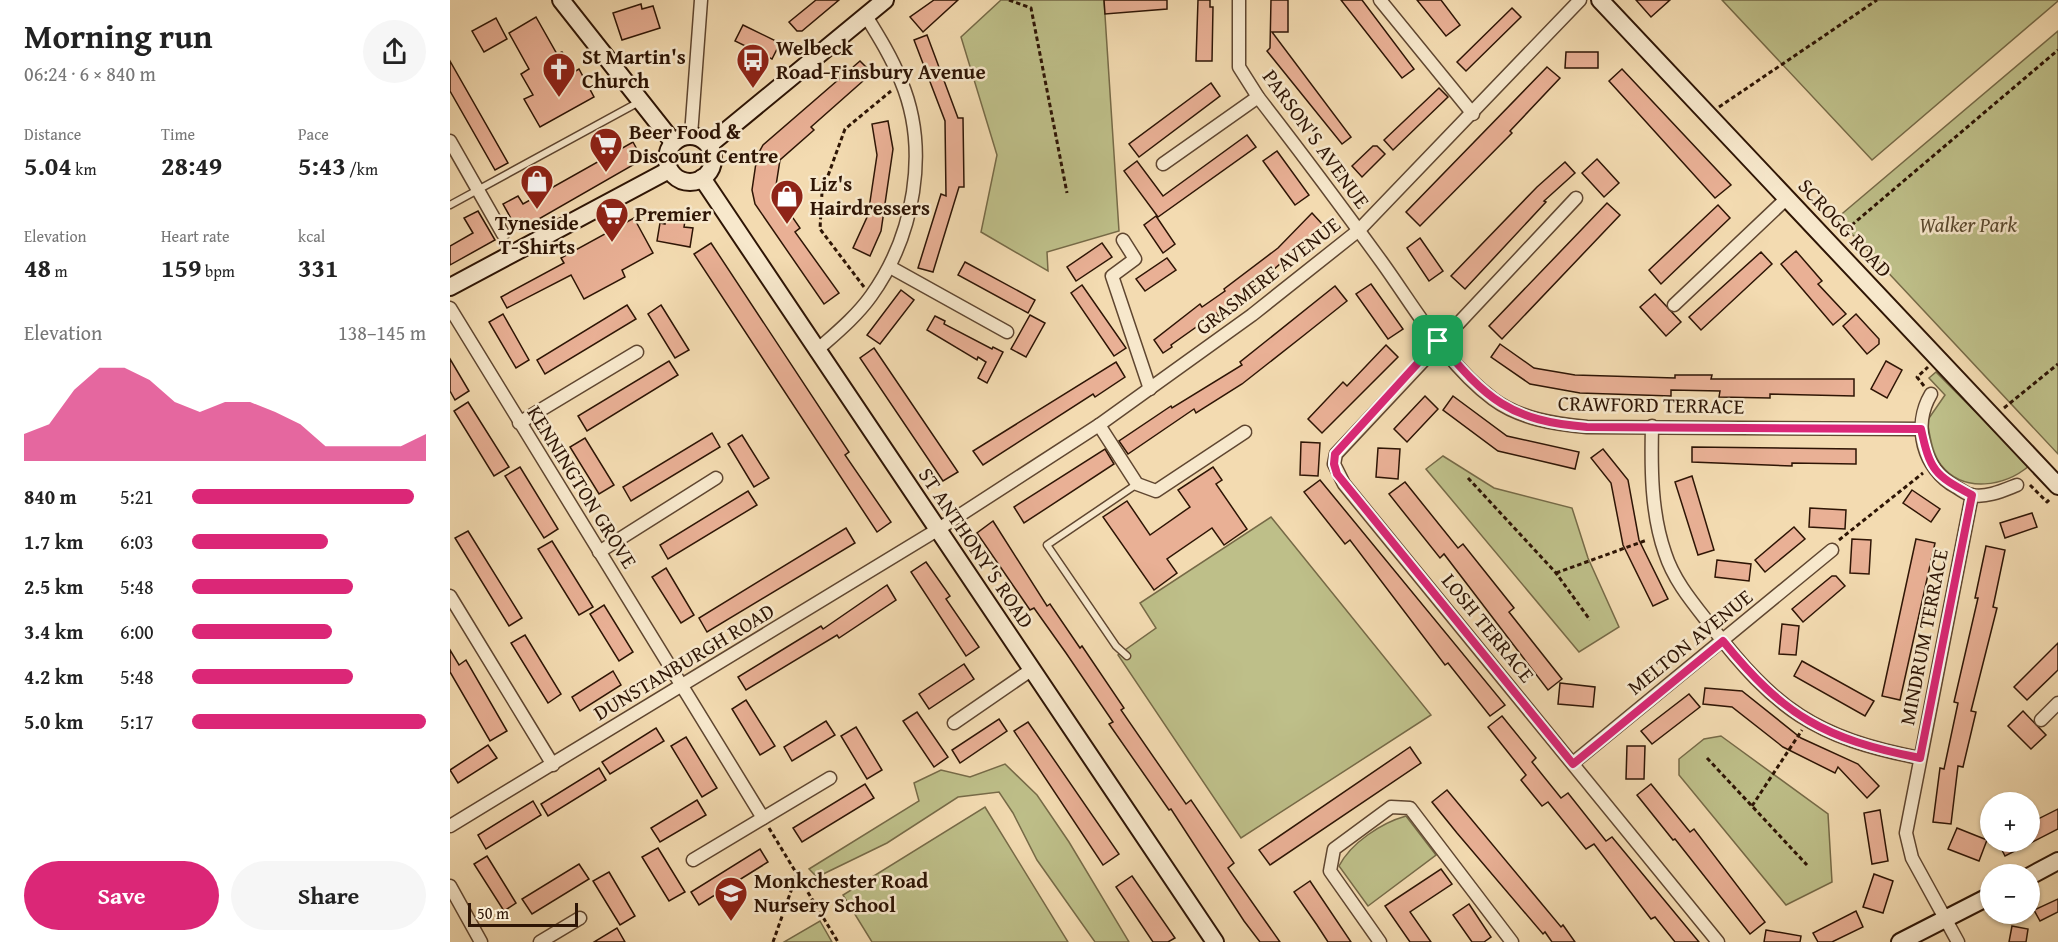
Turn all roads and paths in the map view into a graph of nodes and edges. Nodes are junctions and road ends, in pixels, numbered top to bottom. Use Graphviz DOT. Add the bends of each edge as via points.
graph roads {
  1 [pos="561,0"];
  2 [pos="701,0"];
  3 [pos="885,0"];
  4 [pos="1009,0"];
  5 [pos="1239,0"];
  6 [pos="1380,0"];
  7 [pos="1580,0"];
  8 [pos="1599,0"];
  9 [pos="1877,0"];
  10 [pos="866,16"];
  11 [pos="2058,50"];
  12 [pos="902,82"];
  13 [pos="1258,97"];
  14 [pos="642,101"];
  15 [pos="1473,114"];
  16 [pos="1707,115"];
  17 [pos="691,135"];
  18 [pos="450,141"];
  19 [pos="673,142"];
  20 [pos="709,145"];
  21 [pos="1163,164"];
  22 [pos="669,170"];
  23 [pos="702,178"];
  24 [pos="477,191"];
  25 [pos="1067,193"];
  26 [pos="1576,198"];
  27 [pos="1786,199"];
  28 [pos="450,205"];
  29 [pos="1359,230"];
  30 [pos="503,234"];
  31 [pos="1123,240"];
  32 [pos="1829,244"];
  33 [pos="890,267"];
  34 [pos="450,287"];
  35 [pos="871,297"];
  36 [pos="1674,305"];
  37 [pos="450,308"];
  38 [pos="1007,332"];
  39 [pos="1438,341"];
  40 [pos="816,351"];
  41 [pos="637,352"];
  42 [pos="1937,358"];
  43 [pos="2058,364"];
  44 [pos="1150,389"];
  45 [pos="1931,394"];
  46 [pos="1994,418"];
  47 [pos="519,423"];
  48 [pos="1099,425"];
  49 [pos="1652,426"];
  50 [pos="1921,429"];
  51 [pos="1245,432"];
  52 [pos="1931,466"];
  53 [pos="716,478"];
  54 [pos="1468,478"];
  55 [pos="1137,484"];
  56 [pos="2018,485"];
  57 [pos="2058,486"];
  58 [pos="2058,491"];
  59 [pos="1972,495"];
  60 [pos="937,530"];
  61 [pos="1660,535"];
  62 [pos="1832,550"];
  63 [pos="598,552"];
  64 [pos="1556,573"];
  65 [pos="450,596"];
  66 [pos="1590,620"];
  67 [pos="1723,641"];
  68 [pos="1127,656"];
  69 [pos="1031,670"];
  70 [pos="682,686"];
  71 [pos="2058,703"];
  72 [pos="1808,720"];
  73 [pos="2041,720"];
  74 [pos="954,723"];
  75 [pos="1707,758"];
  76 [pos="1920,758"];
  77 [pos="1573,764"];
  78 [pos="553,765"];
  79 [pos="830,778"];
  80 [pos="1752,806"];
  81 [pos="763,818"];
  82 [pos="450,826"];
  83 [pos="693,860"];
  84 [pos="2058,861"];
  85 [pos="1807,865"];
  86 [pos="2040,871"];
  87 [pos="797,874"];
  88 [pos="450,886"];
  89 [pos="1980,901"];
  90 [pos="580,918"];
  91 [pos="1946,919"];
  92 [pos="481,942"];
  93 [pos="540,942"];
  94 [pos="773,942"];
  95 [pos="838,942"];
  96 [pos="1215,942"];
  97 [pos="1380,942"];
  98 [pos="1512,942"];
  99 [pos="1718,942"];
  100 [pos="1900,942"];
  101 [pos="1958,942"];
  1 -- 14 [label="street"];
  2 -- 17 [label="street"];
  3 -- 10 [label="street"];
  4 -- 25 [label="path" via="1031,8"];
  5 -- 13 [label="street, PARSON'S AVENUE" via="1239,67"];
  6 -- 15 [label="street"];
  7 -- 15 [label="street, GRASMERE AVENUE"];
  8 -- 16 [label="street, SCROGG ROAD"];
  9 -- 16 [label="path"];
  10 -- 12 [label="street"];
  10 -- 20 [label="street"];
  11 -- 32 [label="path"];
  12 -- 33 [label="street" via="911,117 915,164 906,224"];
  12 -- 35 [label="path" via="845,129 822,192 820,229"];
  13 -- 21 [label="street"];
  13 -- 29 [label="street, PARSON'S AVENUE"];
  14 -- 19 [label="street"];
  14 -- 24 [label="lane"];
  15 -- 29 [label="street, GRASMERE AVENUE"];
  16 -- 27 [label="street, SCROGG ROAD"];
  17 -- 19 [label="street"];
  17 -- 20 [label="street"];
  18 -- 24 [label="street"];
  19 -- 22 [label="street" via="666,159"];
  20 -- 23 [label="street" via="713,160"];
  22 -- 23 [label="street" via="684,181"];
  22 -- 34 [label="street"];
  23 -- 40 [label="street, ST ANTHONY'S ROAD"];
  24 -- 28 [label="lane"];
  24 -- 30 [label="street"];
  26 -- 39 [label="street, LOSH TERRACE"];
  27 -- 32 [label="street, SCROGG ROAD"];
  27 -- 36 [label="street"];
  29 -- 39 [label="street, CRAWFORD TERRACE"];
  29 -- 44 [label="street, GRASMERE AVENUE"];
  31 -- 44 [label="street" via="1135,259 1112,276"];
  32 -- 42 [label="street, SCROGG ROAD"];
  33 -- 35 [label="street"];
  33 -- 38 [label="street"];
  35 -- 40 [label="street"];
  37 -- 47 [label="street, KENNINGTON GROVE"];
  39 -- 49 [label="street, CRAWFORD TERRACE" via="1473,383 1517,413 1553,424"];
  39 -- 77 [label="street, LOSH TERRACE" via="1335,454 1337,474"];
  40 -- 60 [label="street, ST ANTHONY'S ROAD"];
  41 -- 47 [label="street"];
  42 -- 45 [label="path" via="1917,377"];
  42 -- 46 [label="street, SCROGG ROAD"];
  43 -- 46 [label="path"];
  44 -- 48 [label="street, GRASMERE AVENUE"];
  45 -- 50 [label="street" via="1924,406"];
  46 -- 57 [label="street, SCROGG ROAD"];
  47 -- 63 [label="street, KENNINGTON GROVE"];
  48 -- 55 [label="street"];
  48 -- 60 [label="street, GRASMERE AVENUE"];
  49 -- 50 [label="street, CRAWFORD TERRACE"];
  49 -- 61 [label="street" via="1651,469"];
  50 -- 52 [label="street"];
  51 -- 55 [label="street" via="1156,490"];
  52 -- 59 [label="street" via="1946,482"];
  52 -- 62 [label="path" via="1835,543"];
  53 -- 63 [label="street"];
  54 -- 64 [label="path"];
  55 -- 68 [label="lane" via="1047,544 1116,646"];
  56 -- 58 [label="path" via="2025,480 2047,502"];
  56 -- 59 [label="street" via="1998,493"];
  59 -- 76 [label="street, MINDRUM TERRACE"];
  60 -- 69 [label="street, ST ANTHONY'S ROAD"];
  60 -- 70 [label="street, DUNSTANBURGH ROAD"];
  61 -- 64 [label="path"];
  61 -- 67 [label="street" via="1681,588"];
  62 -- 67 [label="street, MELTON AVENUE"];
  63 -- 70 [label="street, KENNINGTON GROVE"];
  64 -- 66 [label="path"];
  65 -- 78 [label="street"];
  67 -- 72 [label="street" via="1778,702"];
  67 -- 77 [label="street, MELTON AVENUE"];
  69 -- 74 [label="street"];
  69 -- 96 [label="street, ST ANTHONY'S ROAD"];
  70 -- 78 [label="street, DUNSTANBURGH ROAD"];
  70 -- 81 [label="street, KENNINGTON GROVE"];
  71 -- 73 [label="street"];
  72 -- 76 [label="street" via="1872,749"];
  72 -- 80 [label="path"];
  75 -- 80 [label="path"];
  76 -- 91 [label="street, MINDRUM TERRACE" via="1906,833 1912,858"];
  77 -- 99 [label="street, LOSH TERRACE"];
  78 -- 82 [label="street, DUNSTANBURGH ROAD"];
  79 -- 81 [label="street"];
  80 -- 85 [label="path"];
  81 -- 83 [label="street"];
  81 -- 87 [label="path"];
  84 -- 86 [label="street"];
  87 -- 94 [label="path"];
  87 -- 95 [label="path"];
  88 -- 92 [label="street"];
  89 -- 91 [label="street"];
  90 -- 93 [label="street"];
  91 -- 100 [label="street"];
  91 -- 101 [label="street, MINDRUM TERRACE"];
  97 -- 98 [label="street" via="1330,871 1334,849 1390,807 1410,808"];
}
